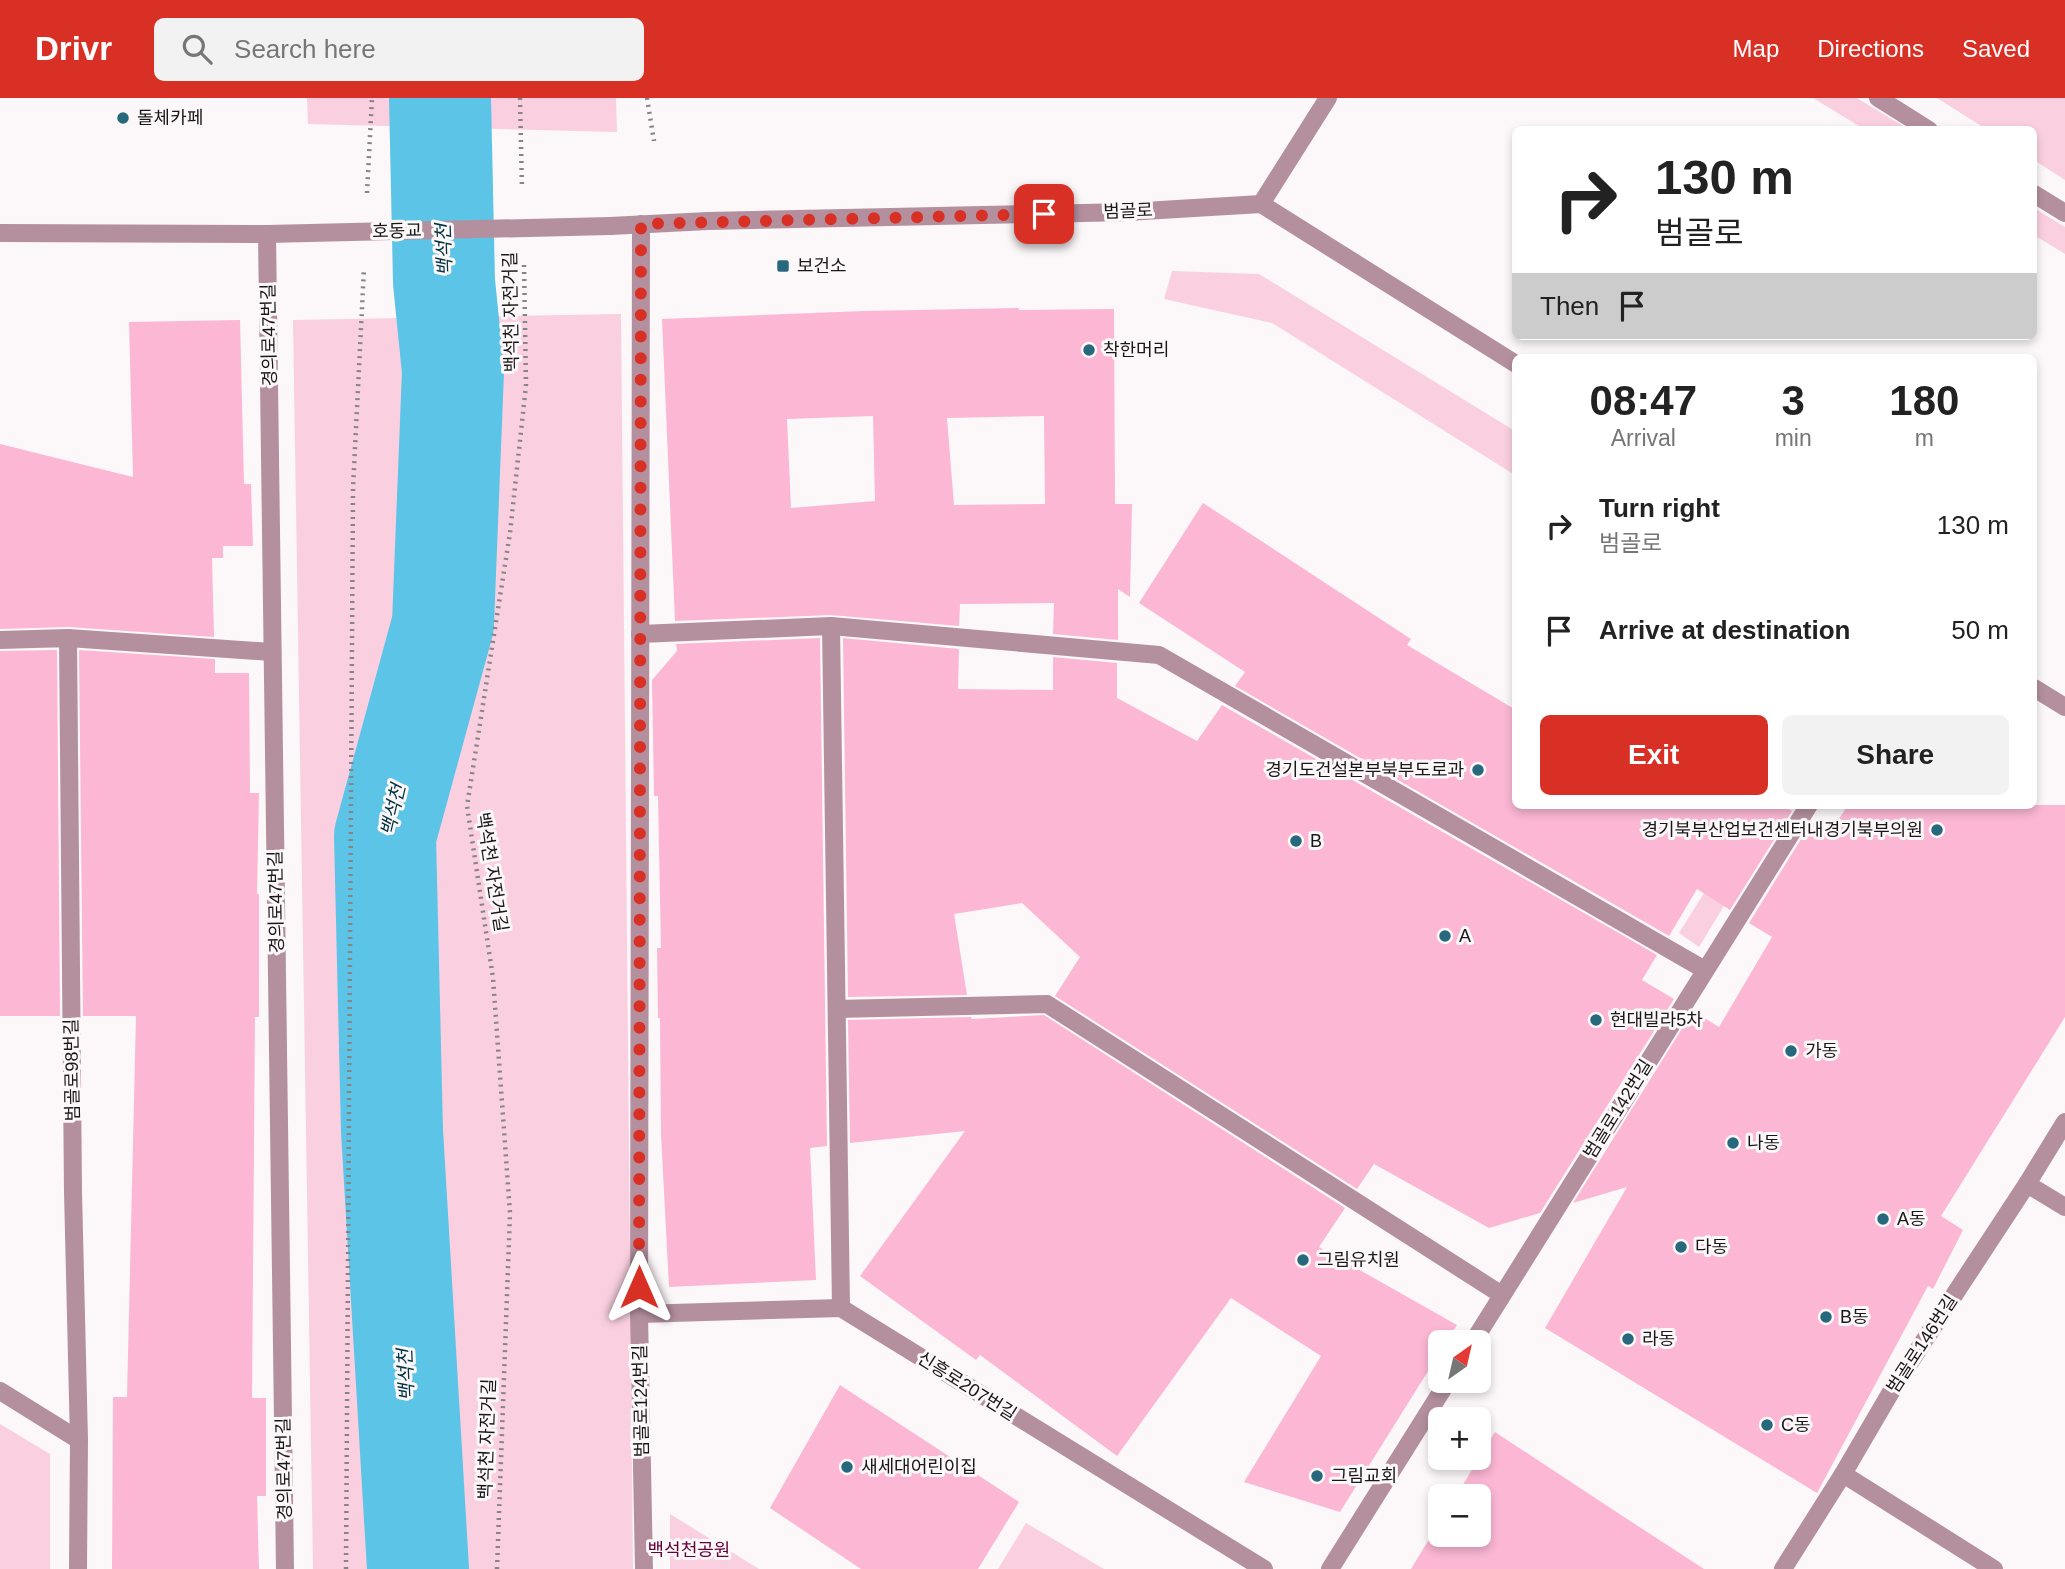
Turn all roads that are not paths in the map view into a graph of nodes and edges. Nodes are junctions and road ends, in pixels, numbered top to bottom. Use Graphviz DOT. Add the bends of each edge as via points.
graph roads {
  1 [pos="1328,98"];
  2 [pos="1878,98"];
  3 [pos="1923,126"];
  4 [pos="2037,196"];
  5 [pos="1261,204"];
  6 [pos="2065,213"];
  7 [pos="641,224"];
  8 [pos="610,226"];
  9 [pos="0,233"];
  10 [pos="267,234"];
  11 [pos="1512,361"];
  12 [pos="831,626"];
  13 [pos="640,634"];
  14 [pos="68,638"];
  15 [pos="0,640"];
  16 [pos="272,652"];
  17 [pos="2037,690"];
  18 [pos="2065,707"];
  19 [pos="1806,809"];
  20 [pos="1705,970"];
  21 [pos="837,1009"];
  22 [pos="2065,1122"];
  23 [pos="2027,1184"];
  24 [pos="2065,1207"];
  25 [pos="1502,1295"];
  26 [pos="841,1308"];
  27 [pos="639,1314"];
  28 [pos="1480,1330"];
  29 [pos="0,1391"];
  30 [pos="1440,1393"];
  31 [pos="79,1440"];
  32 [pos="1843,1474"];
  33 [pos="78,1569"];
  34 [pos="285,1569"];
  35 [pos="644,1569"];
  36 [pos="1264,1569"];
  37 [pos="1330,1569"];
  38 [pos="1783,1569"];
  39 [pos="1994,1569"];
  1 -- 5 [label="street"];
  2 -- 3 [label="street"];
  4 -- 6 [label="street"];
  5 -- 7 [label="street, 범골로" via="1128,212"];
  5 -- 11 [label="street"];
  7 -- 8 [label="street, 범골로"];
  7 -- 13 [label="street, 범골로124번길"];
  8 -- 10 [label="street, 호동교, bridge"];
  9 -- 10 [label="street, 호동교"];
  10 -- 16 [label="street, 경의로47번길"];
  12 -- 13 [label="street"];
  12 -- 20 [label="street" via="1158,655"];
  12 -- 21 [label="street"];
  13 -- 27 [label="street, 범골로124번길"];
  14 -- 15 [label="street"];
  14 -- 16 [label="street"];
  14 -- 31 [label="street, 범골로98번길"];
  16 -- 34 [label="street, 경의로47번길"];
  17 -- 18 [label="street"];
  19 -- 20 [label="street, 범골로142번길"];
  20 -- 25 [label="street, 범골로142번길"];
  21 -- 25 [label="street" via="1047,1004"];
  21 -- 26 [label="street"];
  22 -- 23 [label="street, 범골로146번길"];
  23 -- 24 [label="street"];
  23 -- 32 [label="street, 범골로146번길" via="1895,1385"];
  25 -- 28 [label="street, 범골로142번길"];
  26 -- 27 [label="street"];
  26 -- 36 [label="street, 신흥로207번길"];
  27 -- 35 [label="street, 범골로124번길"];
  29 -- 31 [label="street"];
  30 -- 37 [label="street"];
  31 -- 33 [label="street, 범골로98번길"];
  32 -- 38 [label="street, 범골로146번길"];
  32 -- 39 [label="street"];
}
